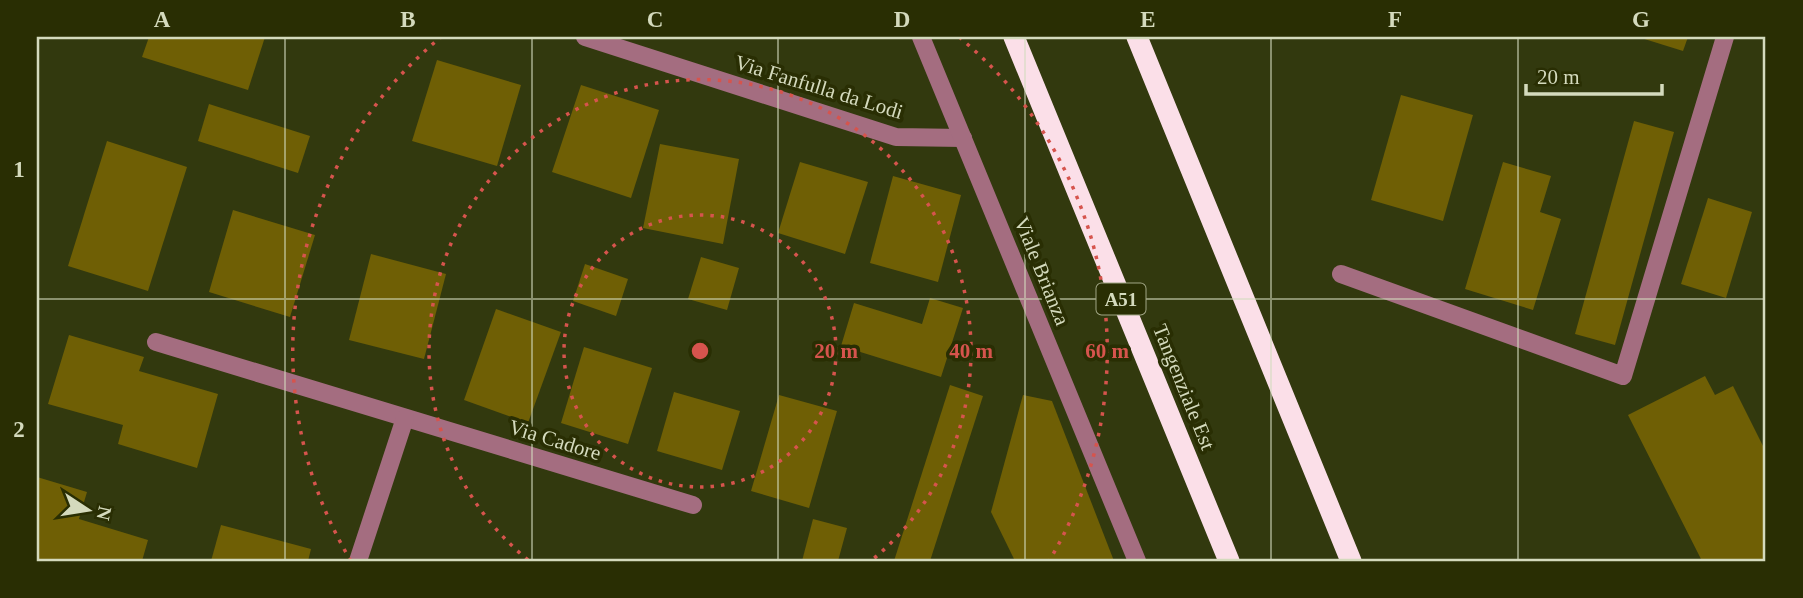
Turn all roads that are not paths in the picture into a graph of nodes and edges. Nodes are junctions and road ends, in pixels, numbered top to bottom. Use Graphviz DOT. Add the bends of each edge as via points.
graph roads {
  1 [pos="584,37"];
  2 [pos="921,37"];
  3 [pos="1014,37"];
  4 [pos="1137,37"];
  5 [pos="1726,37"];
  6 [pos="963,138"];
  7 [pos="1341,274"];
  8 [pos="156,342"];
  9 [pos="405,418"];
  10 [pos="693,505"];
  11 [pos="358,561"];
  12 [pos="1137,561"];
  13 [pos="1229,561"];
  14 [pos="1351,561"];
  1 -- 6 [label="street, Via Fanfulla da Lodi" via="896,137"];
  2 -- 6 [label="street, Viale Brianza"];
  3 -- 13 [label="highway, Tangenziale Est / A51"];
  4 -- 14 [label="highway"];
  5 -- 7 [label="street" via="1623,376"];
  6 -- 12 [label="street, Viale Brianza"];
  8 -- 9 [label="street, Via Cadore"];
  9 -- 10 [label="street, Via Cadore"];
  9 -- 11 [label="street"];
}
